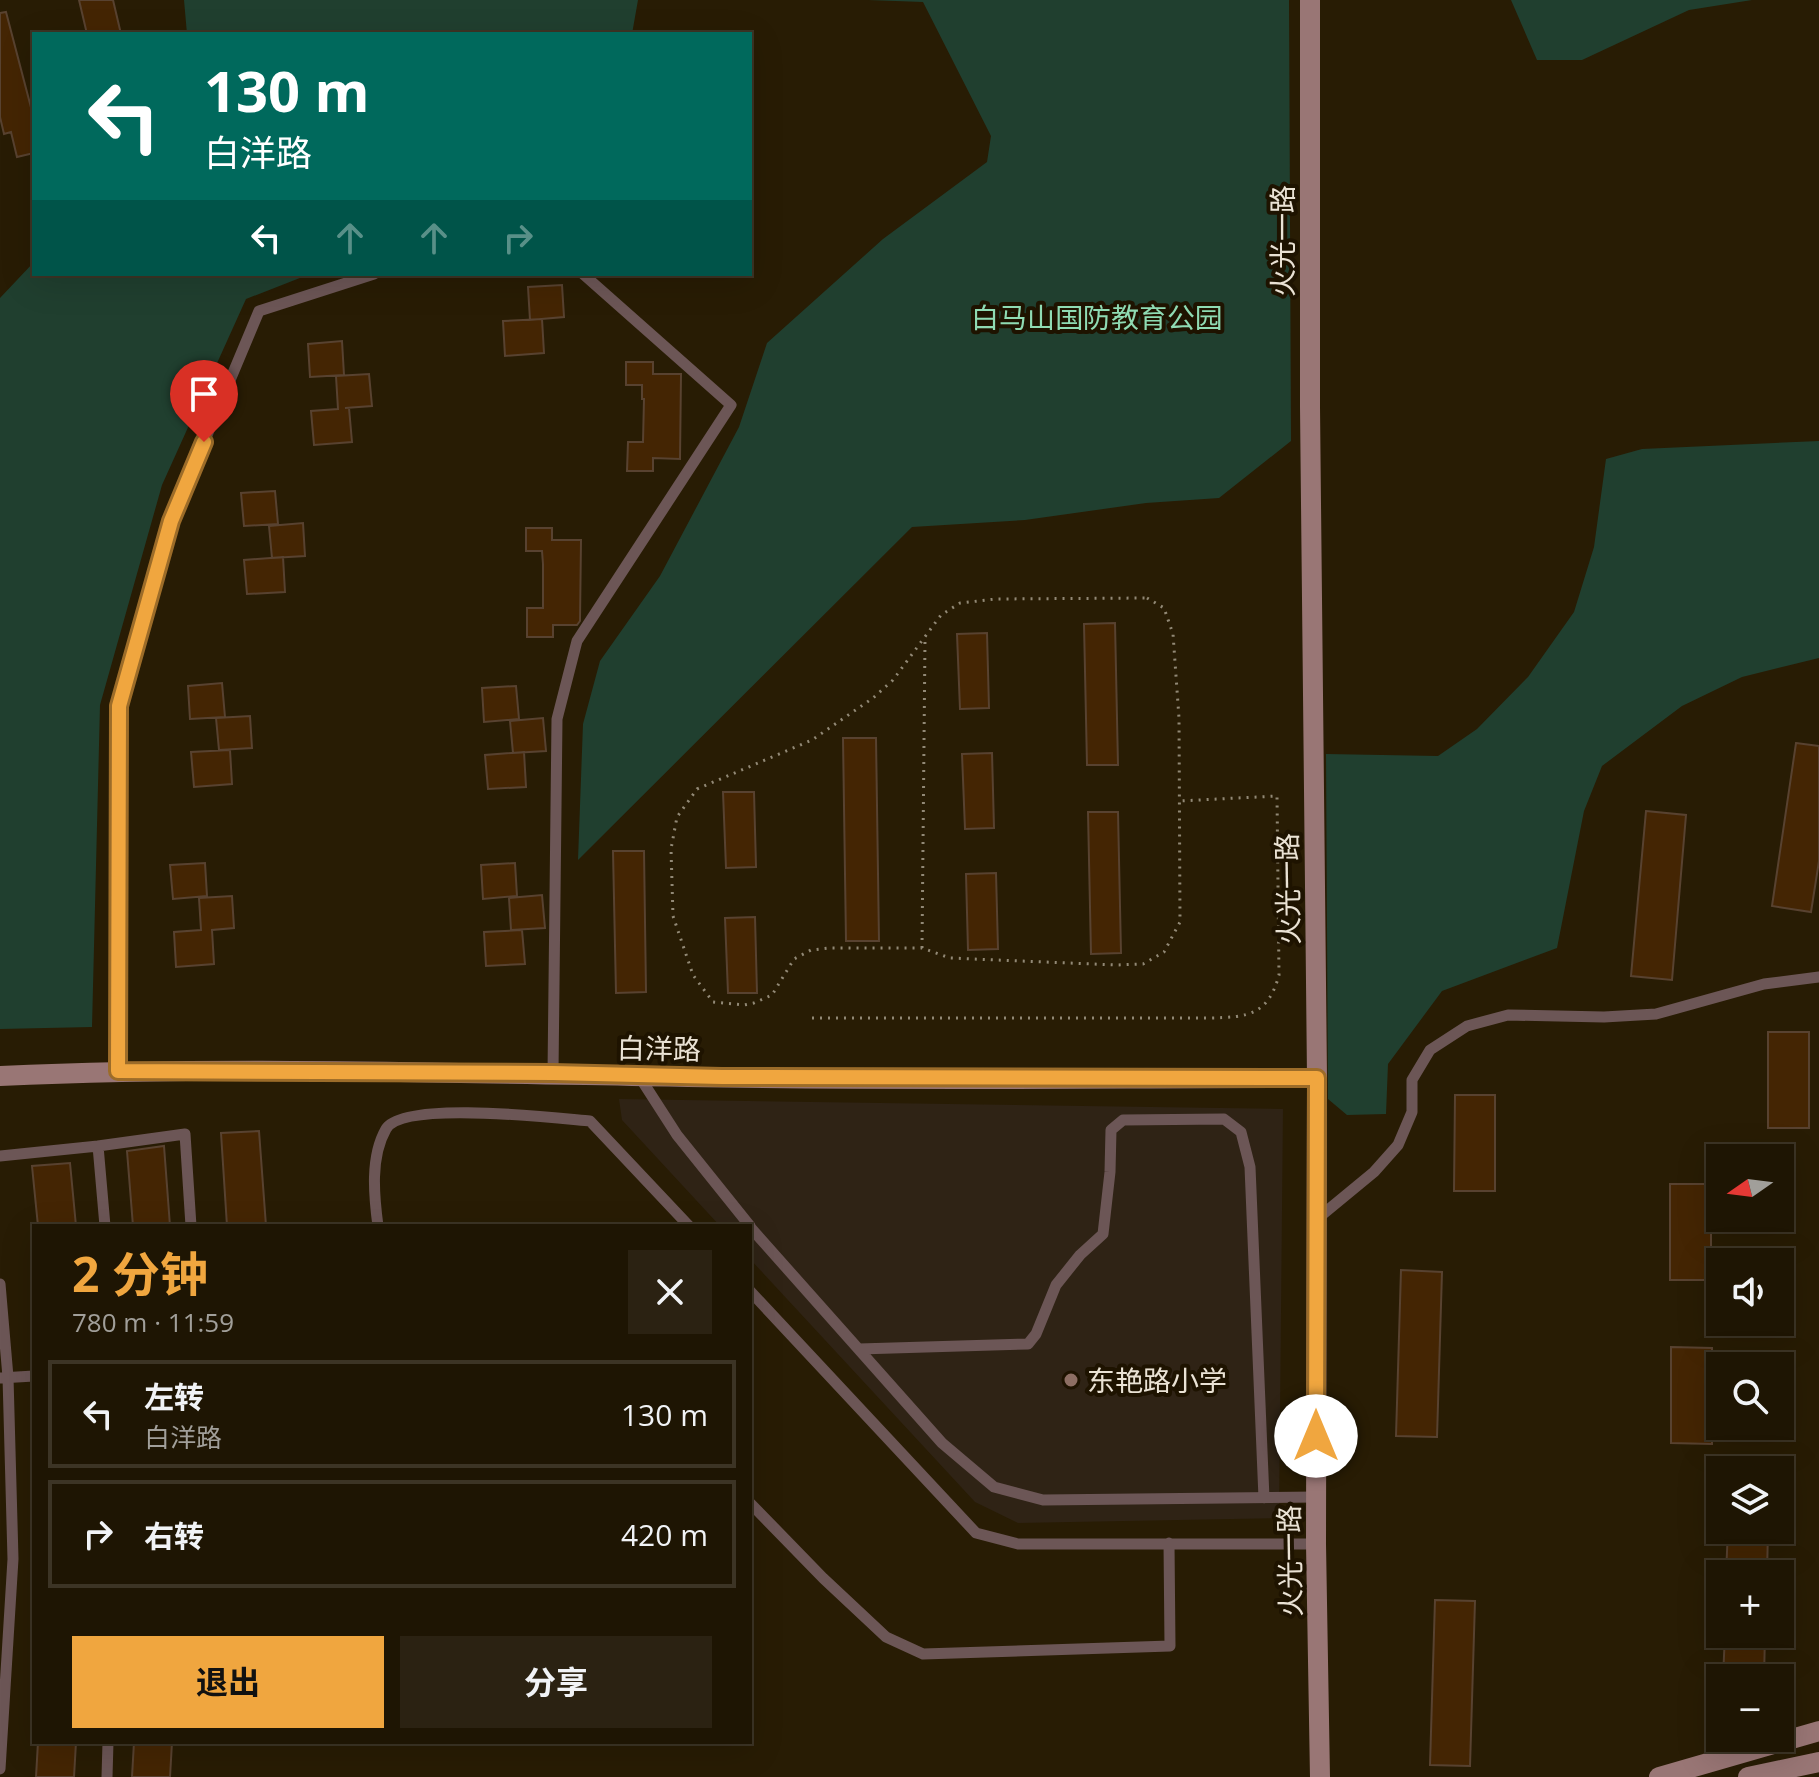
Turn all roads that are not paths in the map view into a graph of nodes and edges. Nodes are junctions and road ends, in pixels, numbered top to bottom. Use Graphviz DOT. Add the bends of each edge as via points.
graph roads {
  1 [pos="1310,0"];
  2 [pos="368,276"];
  3 [pos="585,276"];
  4 [pos="1819,977"];
  5 [pos="118,1071"];
  6 [pos="553,1073"];
  7 [pos="0,1076"];
  8 [pos="639,1076"];
  9 [pos="1317,1078"];
  10 [pos="98,1146"];
  11 [pos="0,1156"];
  12 [pos="1317,1220"];
  13 [pos="105,1224"];
  14 [pos="191,1224"];
  15 [pos="378,1224"];
  16 [pos="687,1224"];
  17 [pos="748,1224"];
  18 [pos="752,1228"];
  19 [pos="0,1284"];
  20 [pos="752,1293"];
  21 [pos="859,1349"];
  22 [pos="32,1376"];
  23 [pos="4,1378"];
  24 [pos="1316,1497"];
  25 [pos="1264,1498"];
  26 [pos="752,1505"];
  27 [pos="1169,1543"];
  28 [pos="1316,1544"];
  29 [pos="1819,1731"];
  30 [pos="108,1744"];
  31 [pos="1819,1762"];
  32 [pos="0,1769"];
  33 [pos="107,1777"];
  34 [pos="1320,1777"];
  35 [pos="1659,1777"];
  36 [pos="1748,1777"];
  1 -- 9 [label="street, 火光一路"];
  2 -- 5 [label="lane" via="259,311 171,521 119,706"];
  3 -- 6 [label="lane" via="731,405 577,641 557,719"];
  4 -- 12 [label="lane" via="1764,984 1656,1014 1508,1015 1467,1026 1430,1050 1412,1080 1412,1112 1398,1145"];
  5 -- 6 [label="street, 白洋路"];
  5 -- 7 [label="street, 白洋路"];
  6 -- 8 [label="street, 白洋路"];
  8 -- 9 [label="street, 白洋路"];
  8 -- 17 [label="lane" via="677,1135"];
  9 -- 12 [label="street, 火光一路"];
  10 -- 11 [label="lane"];
  10 -- 13 [label="lane"];
  10 -- 14 [label="lane" via="185,1134"];
  12 -- 24 [label="street, 火光一路"];
  15 -- 16 [label="lane" via="377,1156 387,1127 403,1116 478,1113 590,1121"];
  18 -- 21 [label="lane"];
  19 -- 23 [label="lane"];
  20 -- 27 [label="lane" via="976,1533 1018,1544"];
  21 -- 25 [label="lane" via="942,1443 994,1487 1043,1500"];
  21 -- 25 [label="lane" via="1028,1344 1056,1285 1103,1234 1111,1130 1123,1120 1224,1119 1241,1132 1250,1167"];
  22 -- 23 [label="lane"];
  23 -- 32 [label="lane" via="13,1559"];
  24 -- 25 [label="lane"];
  24 -- 28 [label="street, 火光一路"];
  26 -- 27 [label="lane" via="886,1637 923,1654 1170,1646"];
  27 -- 28 [label="lane"];
  28 -- 34 [label="street, 火光一路"];
  29 -- 35 [label="street"];
  30 -- 33 [label="lane"];
  31 -- 36 [label="street"];
}
